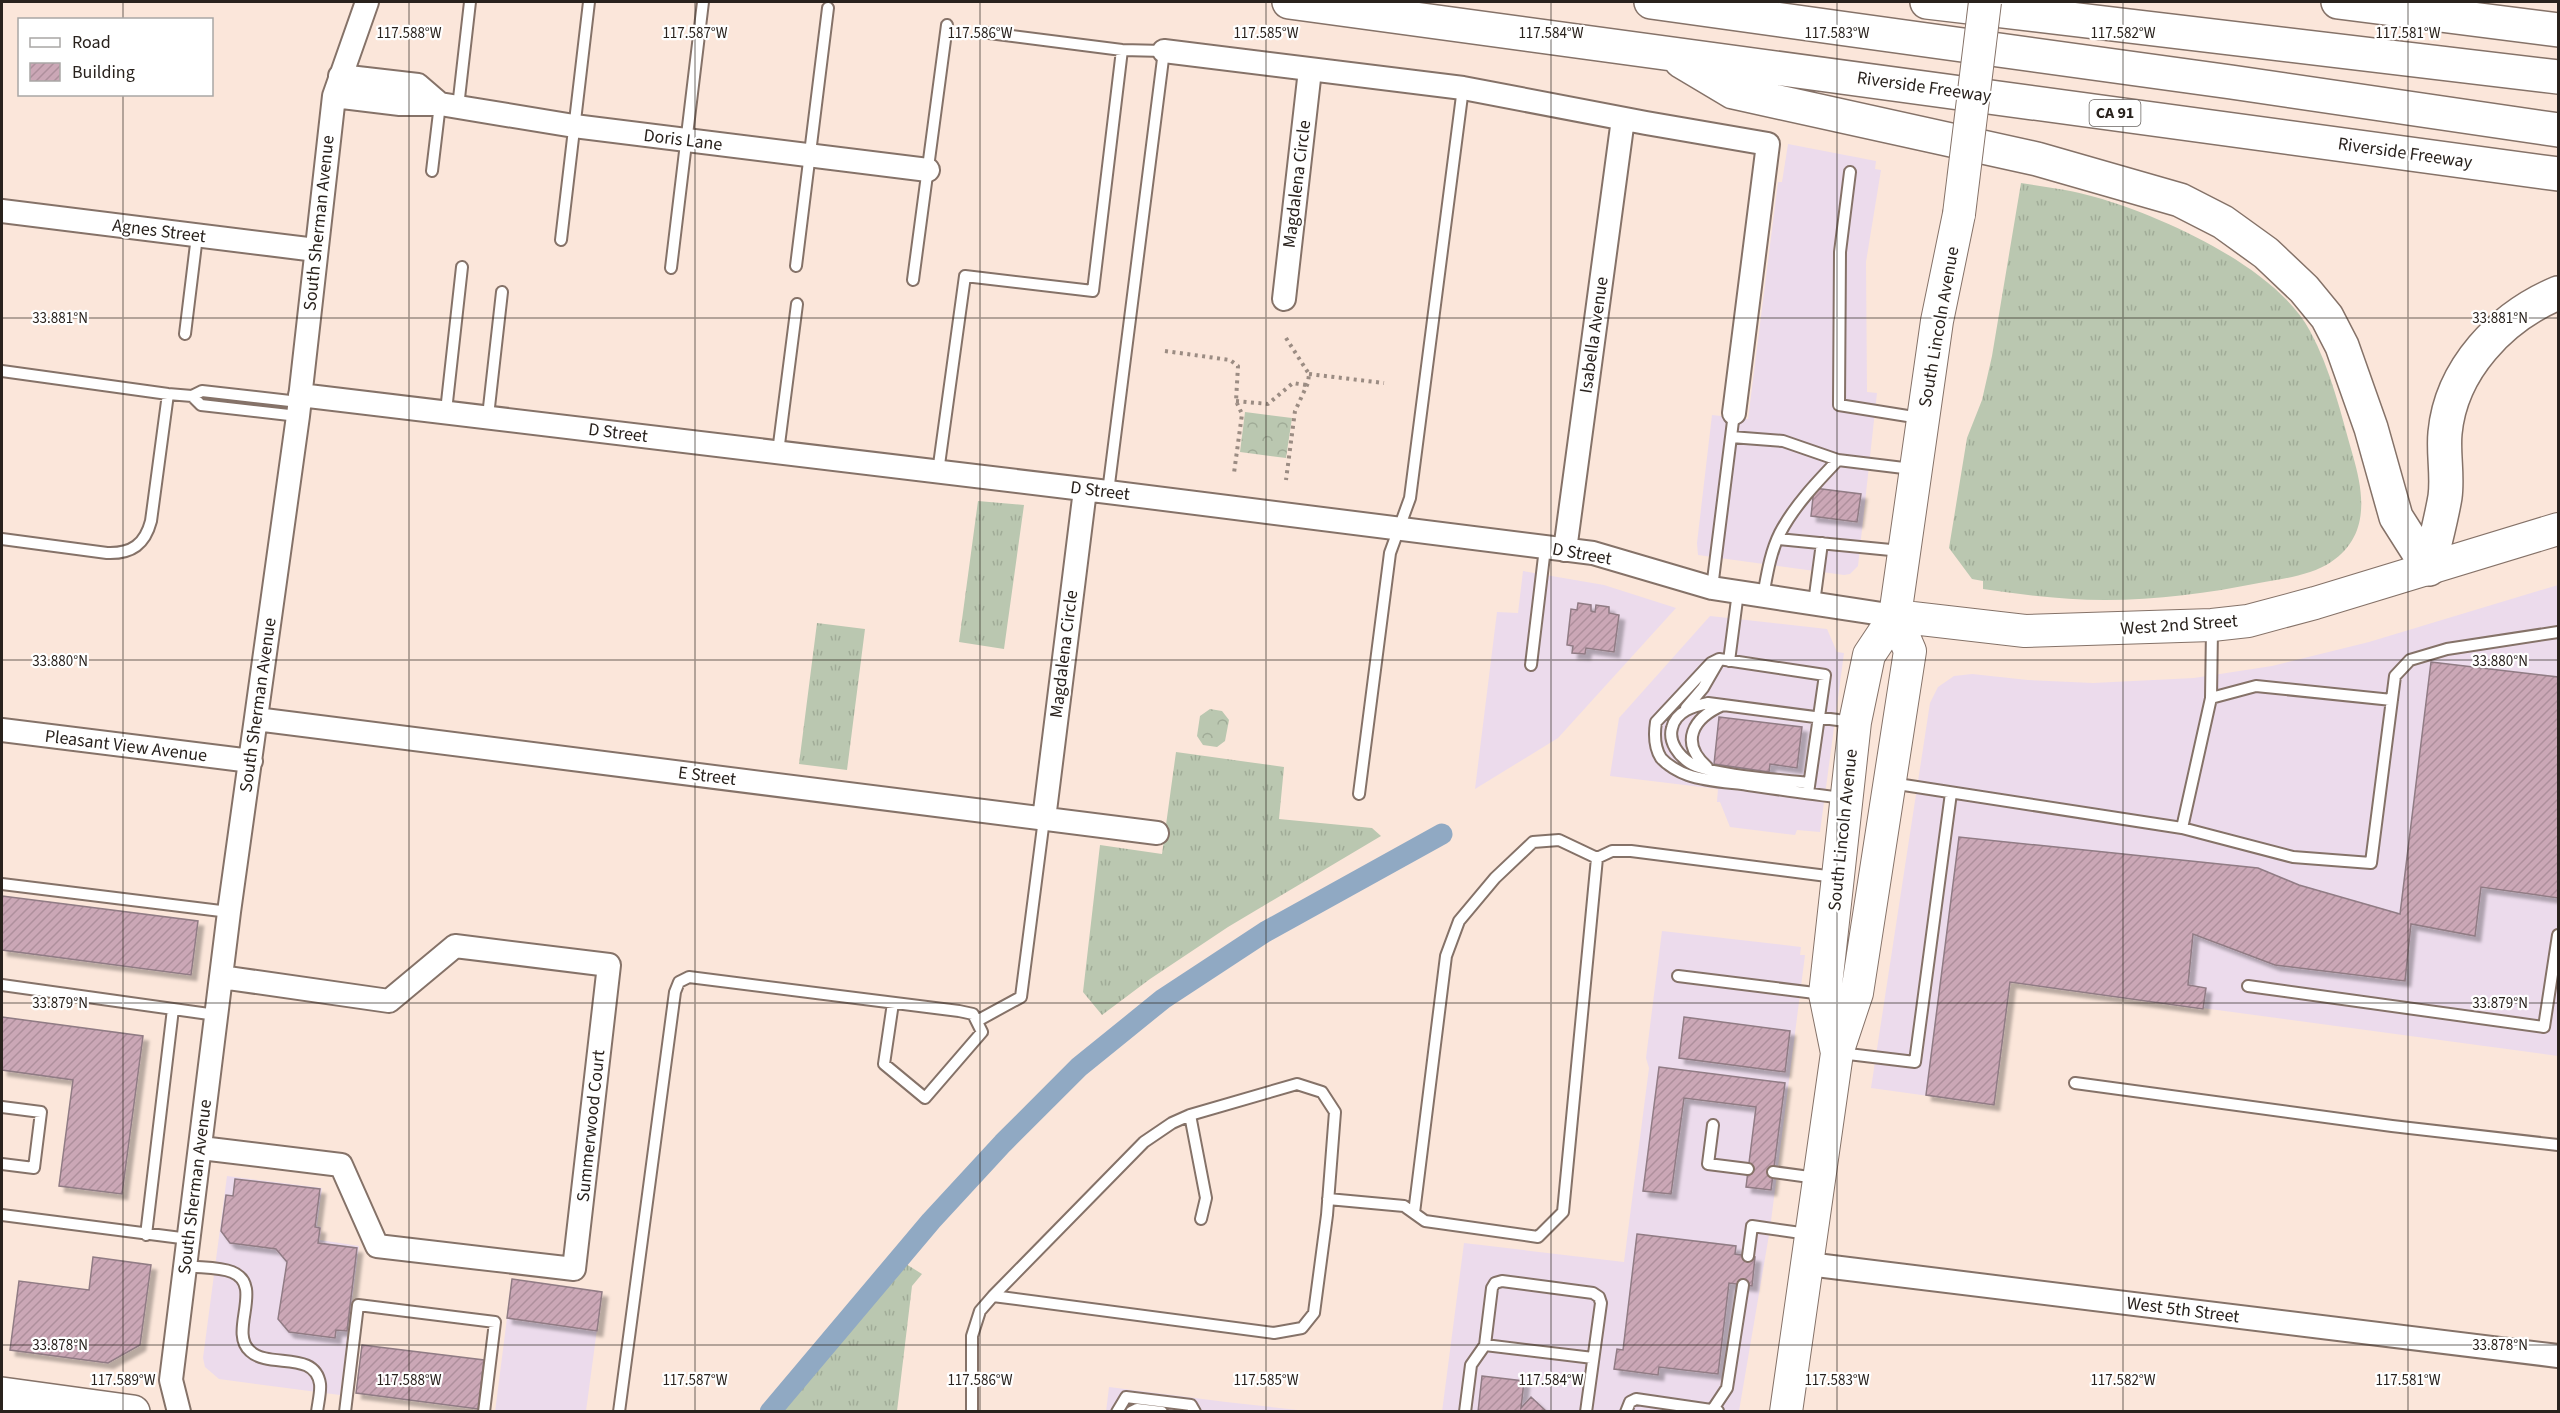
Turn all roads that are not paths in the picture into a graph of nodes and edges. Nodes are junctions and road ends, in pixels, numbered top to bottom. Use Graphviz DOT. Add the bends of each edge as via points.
graph roads {
  1 [pos="367,2"];
  2 [pos="470,2"];
  3 [pos="590,2"];
  4 [pos="703,2"];
  5 [pos="1288,2"];
  6 [pos="1651,2"];
  7 [pos="1928,2"];
  8 [pos="1985,2"];
  9 [pos="2338,2"];
  10 [pos="828,8"];
  11 [pos="947,25"];
  12 [pos="2559,30"];
  13 [pos="989,33"];
  14 [pos="1122,50"];
  15 [pos="1164,51"];
  16 [pos="1672,55"];
  17 [pos="1310,70"];
  18 [pos="2559,77"];
  19 [pos="337,86"];
  20 [pos="1463,88"];
  21 [pos="449,106"];
  22 [pos="1623,119"];
  23 [pos="574,126"];
  24 [pos="2559,130"];
  25 [pos="686,141"];
  26 [pos="809,156"];
  27 [pos="928,170"];
  28 [pos="432,171"];
  29 [pos="1850,172"];
  30 [pos="2559,174"];
  31 [pos="2,211"];
  32 [pos="197,236"];
  33 [pos="561,240"];
  34 [pos="316,250"];
  35 [pos="796,266"];
  36 [pos="462,267"];
  37 [pos="672,268"];
  38 [pos="913,280"];
  39 [pos="502,292"];
  40 [pos="2559,293"];
  41 [pos="1284,299"];
  42 [pos="797,304"];
  43 [pos="184,334"];
  44 [pos="2,371"];
  45 [pos="168,394"];
  46 [pos="299,404"];
  47 [pos="446,411"];
  48 [pos="1734,413"];
  49 [pos="488,416"];
  50 [pos="1923,419"];
  51 [pos="1731,437"];
  52 [pos="778,452"];
  53 [pos="1838,460"];
  54 [pos="1916,469"];
  55 [pos="938,472"];
  56 [pos="1085,490"];
  57 [pos="1108,492"];
  58 [pos="1398,529"];
  59 [pos="2559,529"];
  60 [pos="2,539"];
  61 [pos="1778,539"];
  62 [pos="1822,543"];
  63 [pos="1555,549"];
  64 [pos="1905,551"];
  65 [pos="2429,569"];
  66 [pos="1712,588"];
  67 [pos="1738,592"];
  68 [pos="1763,596"];
  69 [pos="1814,603"];
  70 [pos="1895,616"];
  71 [pos="2212,625"];
  72 [pos="2559,632"];
  73 [pos="1724,660"];
  74 [pos="1532,665"];
  75 [pos="2211,698"];
  76 [pos="2392,700"];
  77 [pos="1723,704"];
  78 [pos="1683,712"];
  79 [pos="1819,717"];
  80 [pos="256,720"];
  81 [pos="1855,722"];
  82 [pos="2,730"];
  83 [pos="251,761"];
  84 [pos="1709,770"];
  85 [pos="1888,783"];
  86 [pos="1809,788"];
  87 [pos="1951,793"];
  88 [pos="1359,795"];
  89 [pos="1846,798"];
  90 [pos="1044,819"];
  91 [pos="2182,828"];
  92 [pos="1157,833"];
  93 [pos="1597,858"];
  94 [pos="1837,878"];
  95 [pos="2,884"];
  96 [pos="229,912"];
  97 [pos="2559,935"];
  98 [pos="2556,967"];
  99 [pos="1678,976"];
  100 [pos="221,977"];
  101 [pos="2,985"];
  102 [pos="2248,986"];
  103 [pos="1825,994"];
  104 [pos="893,1003"];
  105 [pos="172,1008"];
  106 [pos="216,1015"];
  107 [pos="976,1021"];
  108 [pos="1836,1053"];
  109 [pos="2075,1083"];
  110 [pos="2,1107"];
  111 [pos="1190,1115"];
  112 [pos="1713,1125"];
  113 [pos="2559,1145"];
  114 [pos="201,1148"];
  115 [pos="2,1164"];
  116 [pos="1748,1169"];
  117 [pos="1773,1172"];
  118 [pos="1819,1178"];
  119 [pos="1328,1199"];
  120 [pos="1414,1213"];
  121 [pos="2,1215"];
  122 [pos="1201,1220"];
  123 [pos="146,1234"];
  124 [pos="189,1239"];
  125 [pos="1810,1249"];
  126 [pos="1748,1256"];
  127 [pos="186,1266"];
  128 [pos="1743,1284"];
  129 [pos="993,1296"];
  130 [pos="1485,1345"];
  131 [pos="2559,1356"];
  132 [pos="1593,1358"];
  133 [pos="2,1395"];
  134 [pos="1714,1411"];
  135 [pos="133,1412"];
  136 [pos="178,1412"];
  137 [pos="317,1412"];
  138 [pos="345,1412"];
  139 [pos="484,1412"];
  140 [pos="619,1412"];
  141 [pos="972,1412"];
  142 [pos="1117,1412"];
  143 [pos="1131,1412"];
  144 [pos="1162,1412"];
  145 [pos="1196,1412"];
  146 [pos="1465,1412"];
  147 [pos="1586,1412"];
  148 [pos="1626,1412"];
  149 [pos="1786,1412"];
  1 -- 19 [label="street, South Sherman Avenue"];
  2 -- 21 [label="lane"];
  3 -- 23 [label="lane"];
  4 -- 25 [label="lane"];
  5 -- 16 [label="main road, Riverside Freeway / CA 91"];
  6 -- 24 [label="main road"];
  7 -- 18 [label="main road"];
  8 -- 50 [label="main road, South Lincoln Avenue, bridge" via="1959,214 1937,321"];
  9 -- 12 [label="main road"];
  10 -- 26 [label="lane"];
  11 -- 27 [label="lane"];
  13 -- 14 [label="lane"];
  14 -- 15 [label="lane"];
  14 -- 55 [label="lane" via="1093,291 965,276"];
  15 -- 17 [label="street"];
  15 -- 57 [label="lane"];
  16 -- 30 [label="main road, Riverside Freeway / CA 91"];
  16 -- 65 [label="main road" via="1733,93 2037,159 2180,200 2223,222 2304,289 2327,317 2342,346 2372,428 2396,517"];
  17 -- 20 [label="street"];
  17 -- 41 [label="street, Magdalena Circle"];
  19 -- 21 [label="street" via="418,85"];
  19 -- 34 [label="street, South Sherman Avenue"];
  20 -- 22 [label="street"];
  20 -- 58 [label="lane" via="1410,498"];
  21 -- 23 [label="street, Doris Lane"];
  21 -- 28 [label="lane"];
  22 -- 48 [label="street" via="1768,144"];
  22 -- 63 [label="street, Isabella Avenue"];
  23 -- 25 [label="street, Doris Lane"];
  23 -- 33 [label="lane"];
  25 -- 26 [label="street, Doris Lane"];
  25 -- 37 [label="lane"];
  26 -- 27 [label="street, Doris Lane"];
  26 -- 35 [label="lane"];
  27 -- 38 [label="lane"];
  29 -- 50 [label="lane" via="1840,252 1839,405"];
  31 -- 32 [label="street, Agnes Street"];
  32 -- 34 [label="street, Agnes Street"];
  32 -- 43 [label="lane"];
  34 -- 46 [label="street, South Sherman Avenue"];
  36 -- 47 [label="lane"];
  39 -- 49 [label="lane"];
  40 -- 65 [label="main road" via="2515,317 2498,332 2478,352 2453,396 2445,432 2445,495"];
  42 -- 52 [label="lane"];
  44 -- 45 [label="lane"];
  45 -- 46 [label="lane" via="192,396 202,391"];
  45 -- 60 [label="lane" via="151,521 148,532 133,550 107,553"];
  46 -- 47 [label="street, D Street"];
  46 -- 80 [label="street, South Sherman Avenue"];
  47 -- 49 [label="street, D Street"];
  48 -- 51 [label="lane"];
  49 -- 52 [label="street, D Street"];
  50 -- 54 [label="main road, South Lincoln Avenue"];
  51 -- 53 [label="lane" via="1783,441"];
  51 -- 66 [label="lane"];
  52 -- 55 [label="street, D Street"];
  53 -- 54 [label="lane"];
  53 -- 61 [label="lane" via="1806,496"];
  54 -- 64 [label="main road, South Lincoln Avenue"];
  55 -- 56 [label="street, D Street"];
  56 -- 57 [label="street, D Street"];
  56 -- 90 [label="street, Magdalena Circle"];
  57 -- 58 [label="street, D Street"];
  58 -- 63 [label="street, D Street"];
  58 -- 88 [label="lane" via="1390,553"];
  59 -- 65 [label="main road, West 2nd Street"];
  61 -- 62 [label="lane"];
  61 -- 68 [label="lane" via="1768,565"];
  62 -- 64 [label="lane"];
  62 -- 69 [label="lane"];
  63 -- 66 [label="street, D Street" via="1593,553"];
  63 -- 74 [label="lane"];
  64 -- 70 [label="main road, South Lincoln Avenue"];
  65 -- 71 [label="main road, West 2nd Street" via="2248,621"];
  66 -- 67 [label="street, D Street"];
  67 -- 68 [label="street, D Street"];
  67 -- 73 [label="lane"];
  68 -- 69 [label="street, D Street"];
  69 -- 70 [label="street, D Street"];
  70 -- 71 [label="main road, West 2nd Street" via="2025,631"];
  70 -- 81 [label="main road, South Lincoln Avenue" via="1869,656"];
  70 -- 85 [label="main road, South Lincoln Avenue" via="1910,651"];
  71 -- 75 [label="lane"];
  72 -- 76 [label="lane" via="2447,649 2410,660 2396,676"];
  73 -- 78 [label="lane"];
  73 -- 79 [label="lane" via="1825,675"];
  73 -- 86 [label="lane" via="1711,663 1656,722 1655,741 1662,759 1680,772 1702,779"];
  75 -- 76 [label="lane" via="2256,686"];
  75 -- 91 [label="lane"];
  76 -- 91 [label="lane" via="2371,863 2293,857"];
  77 -- 78 [label="lane" via="1708,703"];
  77 -- 79 [label="lane"];
  77 -- 84 [label="lane" via="1699,718 1694,730 1695,757"];
  78 -- 84 [label="lane" via="1671,729 1672,740 1691,764"];
  79 -- 81 [label="lane"];
  79 -- 86 [label="lane"];
  80 -- 83 [label="street, South Sherman Avenue"];
  80 -- 90 [label="street, E Street"];
  81 -- 89 [label="main road, South Lincoln Avenue"];
  82 -- 83 [label="street, Pleasant View Avenue"];
  83 -- 96 [label="street, South Sherman Avenue"];
  84 -- 86 [label="lane"];
  85 -- 87 [label="lane"];
  85 -- 108 [label="main road, South Lincoln Avenue" via="1857,993"];
  86 -- 89 [label="lane"];
  87 -- 91 [label="lane"];
  87 -- 108 [label="lane" via="1915,1062"];
  89 -- 94 [label="main road, South Lincoln Avenue"];
  90 -- 92 [label="street, E Street"];
  90 -- 107 [label="lane" via="1020,997"];
  93 -- 94 [label="lane" via="1612,851 1631,851"];
  93 -- 120 [label="lane" via="1559,840 1533,842 1459,921 1446,956"];
  93 -- 120 [label="lane" via="1563,1212 1538,1237 1425,1221"];
  94 -- 103 [label="main road, South Lincoln Avenue"];
  95 -- 96 [label="lane"];
  96 -- 100 [label="street, South Sherman Avenue"];
  97 -- 98 [label="lane"];
  98 -- 102 [label="lane" via="2544,1027"];
  99 -- 103 [label="lane"];
  100 -- 106 [label="street, South Sherman Avenue"];
  100 -- 114 [label="street, Summerwood Court" via="389,1001 455,946 609,965 574,1269 377,1246 341,1165"];
  101 -- 105 [label="lane"];
  103 -- 108 [label="main road, South Lincoln Avenue"];
  104 -- 107 [label="lane" via="973,1014"];
  104 -- 107 [label="lane" via="884,1064 925,1098 982,1032"];
  104 -- 140 [label="lane" via="689,977 679,982"];
  105 -- 106 [label="lane"];
  105 -- 123 [label="lane"];
  106 -- 114 [label="street, South Sherman Avenue"];
  108 -- 118 [label="main road, South Lincoln Avenue"];
  109 -- 113 [label="lane"];
  110 -- 115 [label="lane" via="41,1112 34,1168"];
  111 -- 119 [label="lane" via="1297,1084 1322,1092 1335,1112"];
  111 -- 122 [label="lane" via="1206,1198"];
  111 -- 129 [label="lane" via="1144,1142"];
  112 -- 116 [label="lane" via="1708,1164"];
  114 -- 124 [label="street, South Sherman Avenue"];
  117 -- 118 [label="lane"];
  118 -- 125 [label="main road, South Lincoln Avenue"];
  119 -- 120 [label="lane" via="1404,1206"];
  119 -- 129 [label="lane" via="1314,1313 1302,1328 1274,1333"];
  121 -- 123 [label="lane"];
  123 -- 124 [label="lane"];
  124 -- 127 [label="street, South Sherman Avenue"];
  125 -- 126 [label="lane" via="1752,1226"];
  125 -- 131 [label="street, West 5th Street"];
  125 -- 149 [label="main road, South Lincoln Avenue"];
  127 -- 136 [label="street, South Sherman Avenue" via="171,1380"];
  127 -- 137 [label="lane" via="232,1272 241,1279 247,1291 242,1339 249,1351 262,1359 303,1363 314,1370 320,1384"];
  128 -- 134 [label="lane" via="1726,1388"];
  129 -- 141 [label="lane" via="980,1311 972,1336"];
  130 -- 132 [label="lane"];
  130 -- 132 [label="lane" via="1492,1288 1502,1281 1599,1296"];
  130 -- 146 [label="lane" via="1471,1365"];
  132 -- 147 [label="lane"];
  133 -- 135 [label="main road"];
  134 -- 148 [label="lane" via="1636,1399"];
  138 -- 139 [label="lane" via="358,1305 495,1322"];
  142 -- 145 [label="lane" via="1126,1397 1191,1405"];
  143 -- 144 [label="lane"];
}
